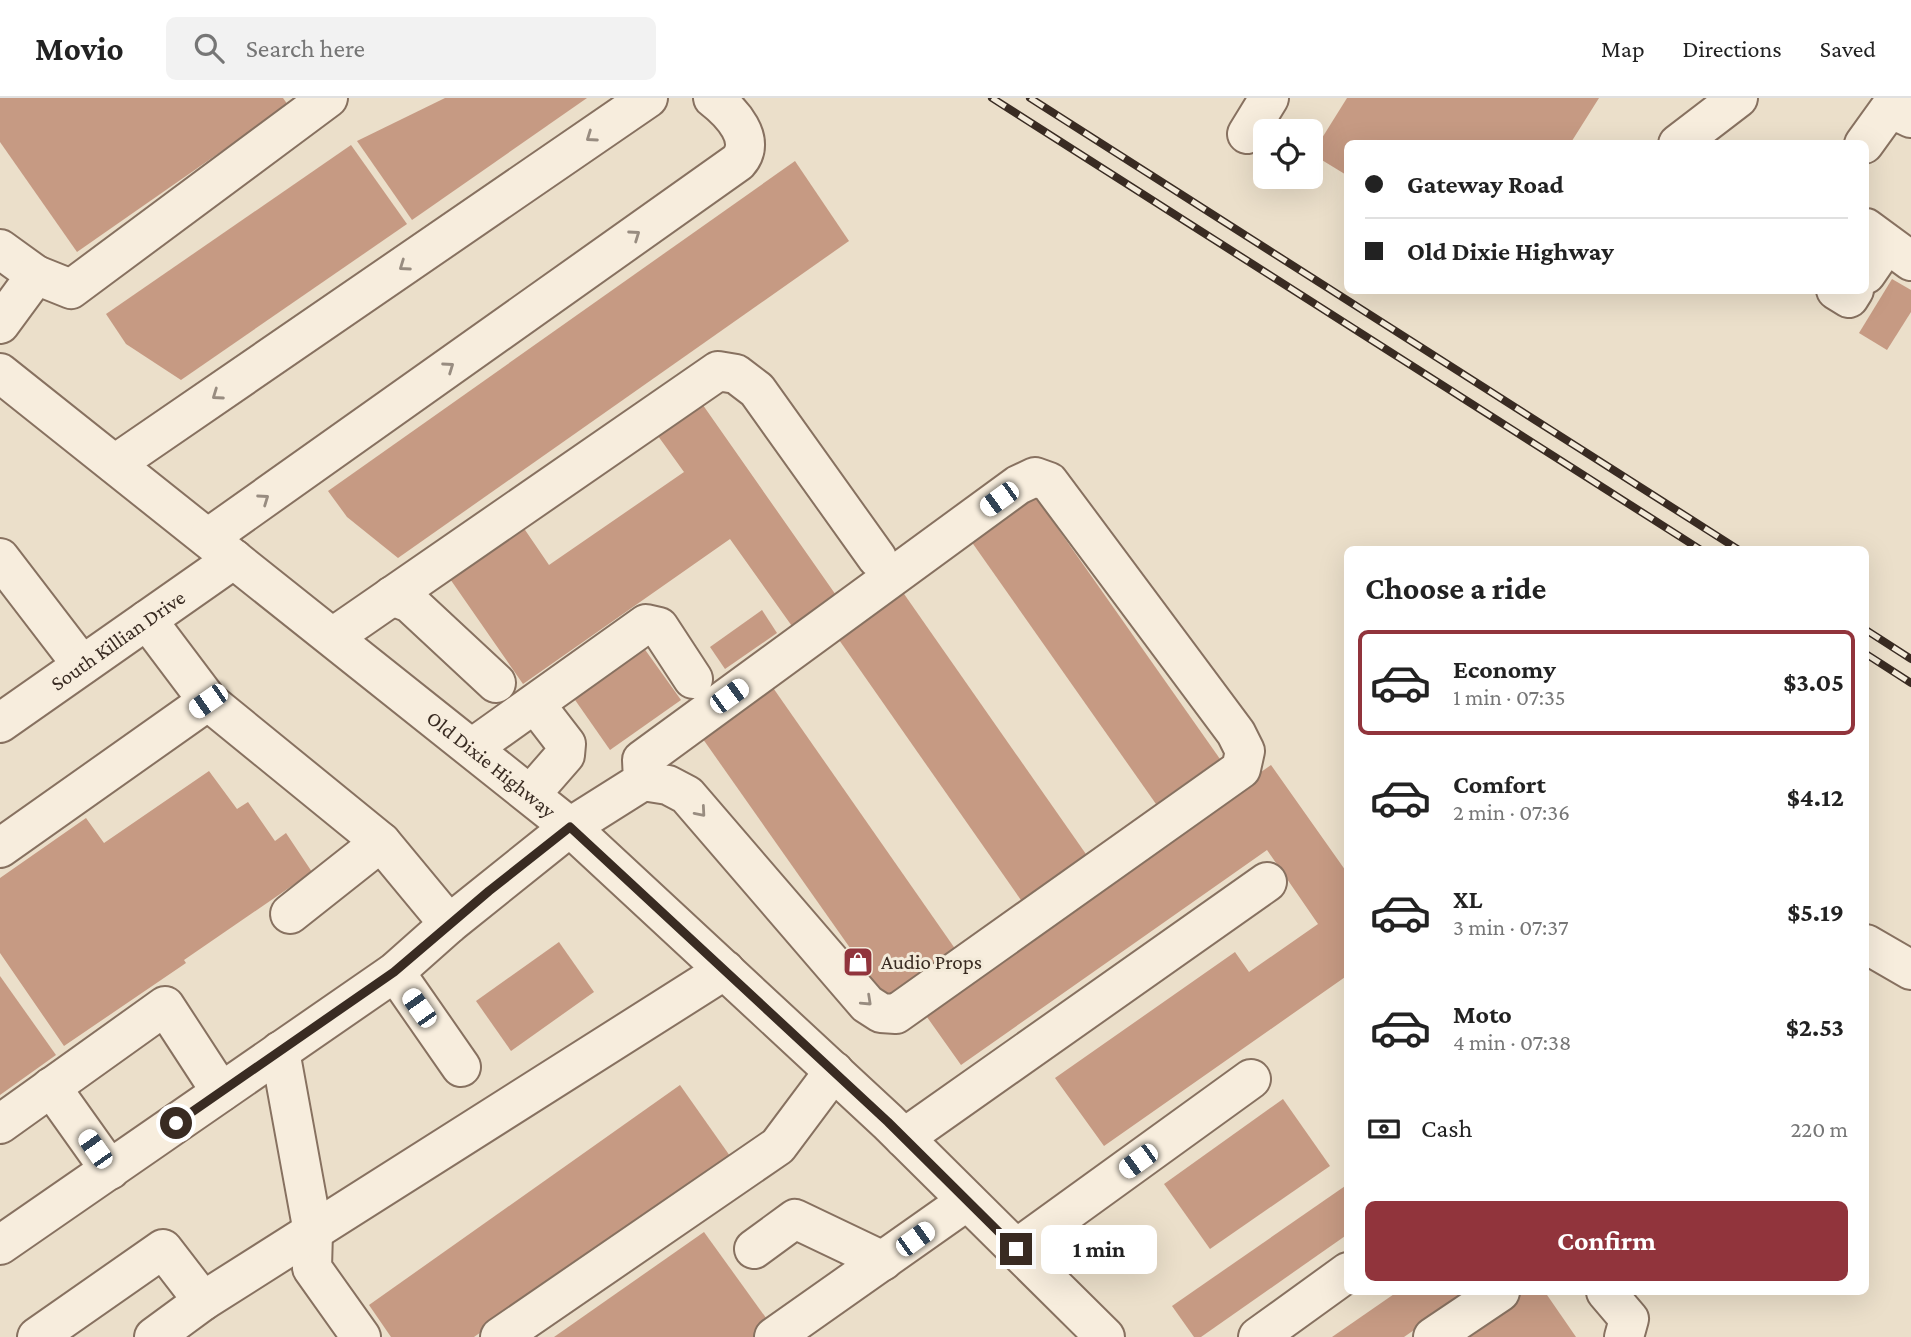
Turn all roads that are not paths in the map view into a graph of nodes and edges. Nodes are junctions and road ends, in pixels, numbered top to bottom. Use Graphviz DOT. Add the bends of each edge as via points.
graph roads {
  1 [pos="328,98"];
  2 [pos="648,98"];
  3 [pos="713,98"];
  4 [pos="1269,98"];
  5 [pos="1738,98"];
  6 [pos="1911,118"];
  7 [pos="1247,134"];
  8 [pos="1683,140"];
  9 [pos="1867,140"];
  10 [pos="0,249"];
  11 [pos="36,275"];
  12 [pos="0,324"];
  13 [pos="0,373"];
  14 [pos="115,464"];
  15 [pos="221,549"];
  16 [pos="0,558"];
  17 [pos="877,558"];
  18 [pos="392,596"];
  19 [pos="147,620"];
  20 [pos="333,638"];
  21 [pos="82,665"];
  22 [pos="693,679"];
  23 [pos="496,683"];
  24 [pos="208,701"];
  25 [pos="532,706"];
  26 [pos="0,723"];
  27 [pos="472,748"];
  28 [pos="643,781"];
  29 [pos="531,794"];
  30 [pos="570,827"];
  31 [pos="381,842"];
  32 [pos="0,848"];
  33 [pos="1267,882"];
  34 [pos="290,914"];
  35 [pos="449,925"];
  36 [pos="1869,946"];
  37 [pos="725,970"];
  38 [pos="1911,970"];
  39 [pos="394,972"];
  40 [pos="280,1051"];
  41 [pos="461,1067"];
  42 [pos="834,1071"];
  43 [pos="1251,1079"];
  44 [pos="51,1087"];
  45 [pos="221,1092"];
  46 [pos="0,1124"];
  47 [pos="904,1138"];
  48 [pos="110,1170"];
  49 [pos="967,1201"];
  50 [pos="313,1232"];
  51 [pos="0,1245"];
  52 [pos="754,1249"];
  53 [pos="1016,1249"];
  54 [pos="883,1261"];
  55 [pos="1344,1275"];
  56 [pos="1496,1295"];
  57 [pos="1609,1295"];
  58 [pos="203,1301"];
  59 [pos="37,1337"];
  60 [pos="154,1337"];
  61 [pos="360,1337"];
  62 [pos="500,1337"];
  63 [pos="774,1337"];
  64 [pos="1105,1337"];
  65 [pos="1258,1337"];
  66 [pos="1433,1337"];
  67 [pos="1624,1337"];
  1 -- 11 [label="street" via="71,289"];
  2 -- 14 [label="street, one-way"];
  15 -- 3 [label="street, South Killian Drive, one-way" via="738,162 746,151 746,141 728,111"];
  4 -- 7 [label="street"];
  5 -- 8 [label="street"];
  6 -- 9 [label="street" via="1889,108"];
  10 -- 11 [label="street"];
  11 -- 12 [label="street"];
  13 -- 14 [label="street, Old Dixie Highway"];
  14 -- 15 [label="street, Old Dixie Highway"];
  15 -- 19 [label="street, South Killian Drive"];
  15 -- 20 [label="street, Old Dixie Highway"];
  16 -- 21 [label="street"];
  17 -- 18 [label="street" via="757,390 736,374 718,371"];
  18 -- 20 [label="street"];
  18 -- 23 [label="street" via="410,603"];
  19 -- 21 [label="street, South Killian Drive"];
  19 -- 24 [label="street"];
  20 -- 27 [label="street, Old Dixie Highway"];
  21 -- 26 [label="street, South Killian Drive"];
  22 -- 25 [label="street" via="659,627 646,624"];
  24 -- 31 [label="street"];
  24 -- 32 [label="street"];
  25 -- 27 [label="street"];
  25 -- 29 [label="street" via="566,744 565,755"];
  27 -- 29 [label="street, Old Dixie Highway"];
  28 -- 28 [label="street, one-way" via="687,795 867,1004 881,1013 896,1014 1241,769 1245,751 1049,482 1035,477 652,752 642,760"];
  28 -- 30 [label="street"];
  29 -- 30 [label="street, Old Dixie Highway"];
  30 -- 35 [label="street"];
  30 -- 37 [label="street, Old Dixie Highway"];
  31 -- 34 [label="street"];
  31 -- 35 [label="street"];
  33 -- 47 [label="street"];
  35 -- 39 [label="street"];
  36 -- 38 [label="street"];
  37 -- 42 [label="street, Old Dixie Highway"];
  37 -- 50 [label="street"];
  39 -- 40 [label="street"];
  39 -- 41 [label="street"];
  40 -- 45 [label="street"];
  40 -- 50 [label="street"];
  42 -- 47 [label="street, Old Dixie Highway"];
  42 -- 62 [label="street" via="778,1146"];
  43 -- 53 [label="street"];
  44 -- 45 [label="street" via="165,1006"];
  44 -- 46 [label="street"];
  44 -- 48 [label="street"];
  45 -- 48 [label="street"];
  47 -- 49 [label="street, Old Dixie Highway"];
  48 -- 51 [label="street"];
  49 -- 53 [label="street, Old Dixie Highway"];
  49 -- 54 [label="street"];
  50 -- 58 [label="street"];
  50 -- 61 [label="street" via="312,1268"];
  52 -- 54 [label="street" via="795,1219"];
  53 -- 64 [label="street, Old Dixie Highway"];
  54 -- 63 [label="street"];
  55 -- 65 [label="street"];
  56 -- 66 [label="street"];
  57 -- 67 [label="street" via="1629,1319"];
  58 -- 59 [label="street" via="163,1249"];
  58 -- 60 [label="street"];
}
